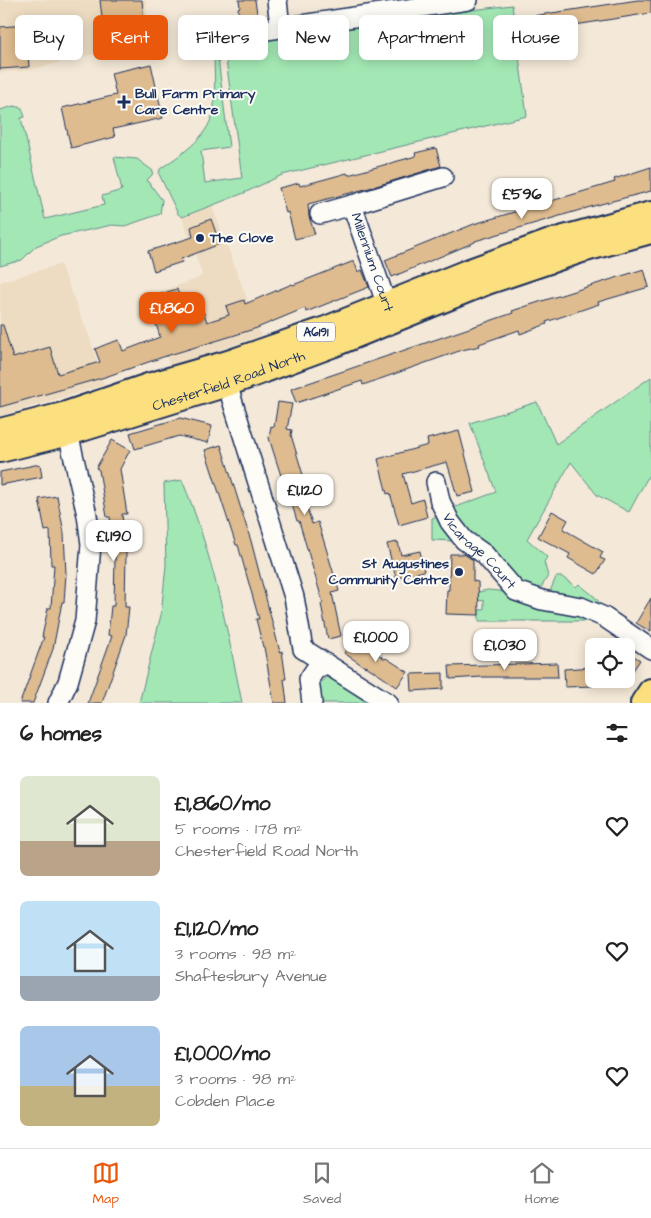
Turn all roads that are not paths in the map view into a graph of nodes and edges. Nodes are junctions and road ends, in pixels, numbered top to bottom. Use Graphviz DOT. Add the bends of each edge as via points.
graph roads {
  1 [pos="277,0"];
  2 [pos="468,0"];
  3 [pos="447,2"];
  4 [pos="279,15"];
  5 [pos="349,17"];
  6 [pos="443,177"];
  7 [pos="352,204"];
  8 [pos="320,214"];
  9 [pos="651,214"];
  10 [pos="651,231"];
  11 [pos="390,312"];
  12 [pos="228,374"];
  13 [pos="66,424"];
  14 [pos="0,432"];
  15 [pos="0,450"];
  16 [pos="436,482"];
  17 [pos="651,649"];
  18 [pos="326,664"];
  19 [pos="651,691"];
  20 [pos="58,703"];
  21 [pos="312,703"];
  22 [pos="388,703"];
  23 [pos="643,703"];
  1 -- 4 [label="street"];
  2 -- 3 [label="street"];
  3 -- 5 [label="street"];
  6 -- 7 [label="street, Millennium Court"];
  7 -- 8 [label="street, Millennium Court"];
  7 -- 11 [label="street, Millennium Court"];
  9 -- 11 [label="main road, Chesterfield Road North / A6191" via="553,241"];
  10 -- 11 [label="main road, Chesterfield Road North / A6191"];
  11 -- 12 [label="main road, Chesterfield Road North / A6191" via="332,345"];
  12 -- 13 [label="main road, Chesterfield Road North / A6191" via="148,386"];
  12 -- 18 [label="street" via="294,596 303,649"];
  13 -- 14 [label="main road, Chesterfield Road North / A6191"];
  13 -- 15 [label="main road, Chesterfield Road North / A6191"];
  13 -- 20 [label="street" via="91,544 86,621 68,682"];
  16 -- 17 [label="street, Vicarage Court" via="440,501 450,522 516,591 604,616"];
  18 -- 21 [label="street" via="309,679"];
  18 -- 22 [label="street"];
  19 -- 23 [label="main road"];
}
